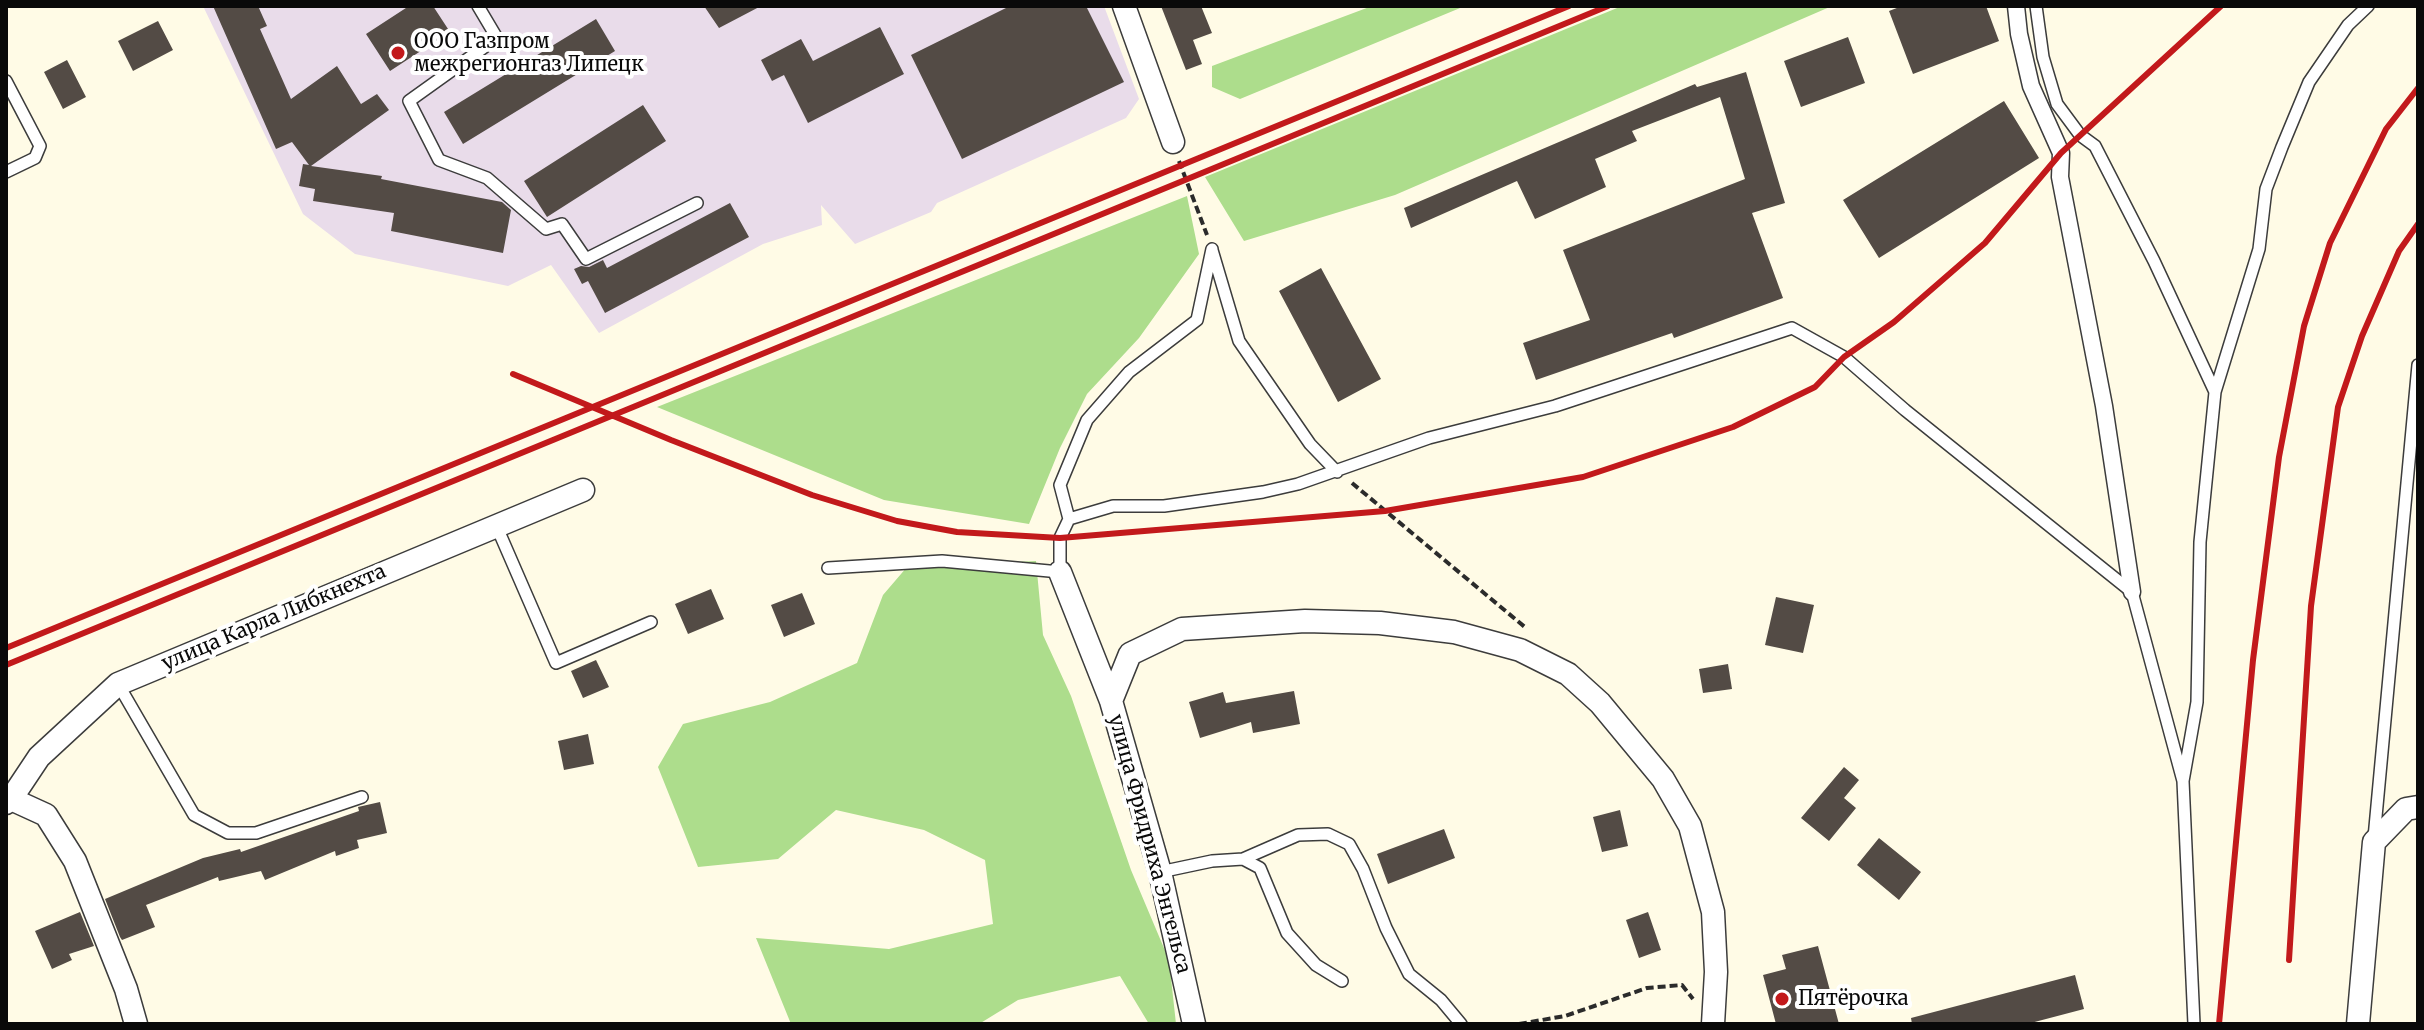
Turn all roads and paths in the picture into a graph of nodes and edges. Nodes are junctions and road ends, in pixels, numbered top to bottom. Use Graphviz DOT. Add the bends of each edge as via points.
graph roads {
  1 [pos="478,6"];
  2 [pos="1124,6"];
  3 [pos="2016,6"];
  4 [pos="2036,6"];
  5 [pos="2368,6"];
  6 [pos="6,81"];
  7 [pos="1173,142"];
  8 [pos="6,172"];
  9 [pos="697,203"];
  10 [pos="1212,249"];
  11 [pos="2418,365"];
  12 [pos="2215,392"];
  13 [pos="1337,472"];
  14 [pos="583,490"];
  15 [pos="1069,519"];
  16 [pos="496,525"];
  17 [pos="828,568"];
  18 [pos="1060,572"];
  19 [pos="2132,592"];
  20 [pos="651,622"];
  21 [pos="1526,629"];
  22 [pos="118,684"];
  23 [pos="1111,701"];
  24 [pos="2183,781"];
  25 [pos="362,797"];
  26 [pos="9,801"];
  27 [pos="2418,807"];
  28 [pos="2374,842"];
  29 [pos="1243,859"];
  30 [pos="1160,872"];
  31 [pos="1342,981"];
  32 [pos="1707,1018"];
  33 [pos="136,1024"];
  34 [pos="1194,1024"];
  35 [pos="1461,1024"];
  36 [pos="1519,1024"];
  37 [pos="2194,1024"];
  38 [pos="2358,1024"];
  1 -- 9 [label="lane" via="497,38 409,101 439,160 487,178 546,229 562,224 586,259"];
  2 -- 7 [label="street"];
  3 -- 19 [label="street" via="2031,86 2061,153 2060,177 2104,406"];
  4 -- 12 [label="lane" via="2057,104 2095,146"];
  5 -- 12 [label="lane" via="2348,25 2309,82 2282,147 2266,189 2259,249"];
  6 -- 8 [label="lane" via="40,146 35,158"];
  7 -- 10 [label="path"];
  10 -- 13 [label="lane" via="1239,341 1310,444"];
  10 -- 15 [label="lane" via="1197,320 1129,372 1087,420 1060,485"];
  11 -- 28 [label="lane"];
  12 -- 24 [label="lane" via="2200,542 2197,702"];
  13 -- 15 [label="lane" via="1263,492 1164,506 1113,506"];
  13 -- 19 [label="lane" via="1429,438 1555,406 1792,328 1844,357"];
  13 -- 21 [label="path"];
  14 -- 16 [label="street, улица Карла Либкнехта"];
  15 -- 18 [label="lane" via="1060,538"];
  16 -- 20 [label="lane" via="556,663"];
  16 -- 22 [label="street, улица Карла Либкнехта"];
  17 -- 18 [label="lane" via="942,561"];
  18 -- 23 [label="street"];
  19 -- 24 [label="lane"];
  22 -- 25 [label="lane" via="194,815 228,833 256,833"];
  22 -- 26 [label="street, улица Карла Либкнехта" via="39,757"];
  23 -- 30 [label="street, улица Фридриха Энгельса"];
  23 -- 32 [label="street, улица Фридриха Энгельса" via="1130,654 1182,629 1305,621 1454,632 1520,650 1568,674 1600,703 1663,779 1690,826 1713,912 1716,972"];
  24 -- 37 [label="lane"];
  26 -- 33 [label="street" via="46,815 75,861"];
  27 -- 28 [label="street" via="2406,809"];
  28 -- 38 [label="street"];
  29 -- 30 [label="lane"];
  29 -- 31 [label="lane" via="1260,868 1287,933 1316,965"];
  29 -- 35 [label="lane" via="1298,835 1328,834 1349,844 1409,974"];
  30 -- 34 [label="street, улица Фридриха Энгельса"];
  32 -- 36 [label="path" via="1682,985 1647,988 1565,1016"];
}
